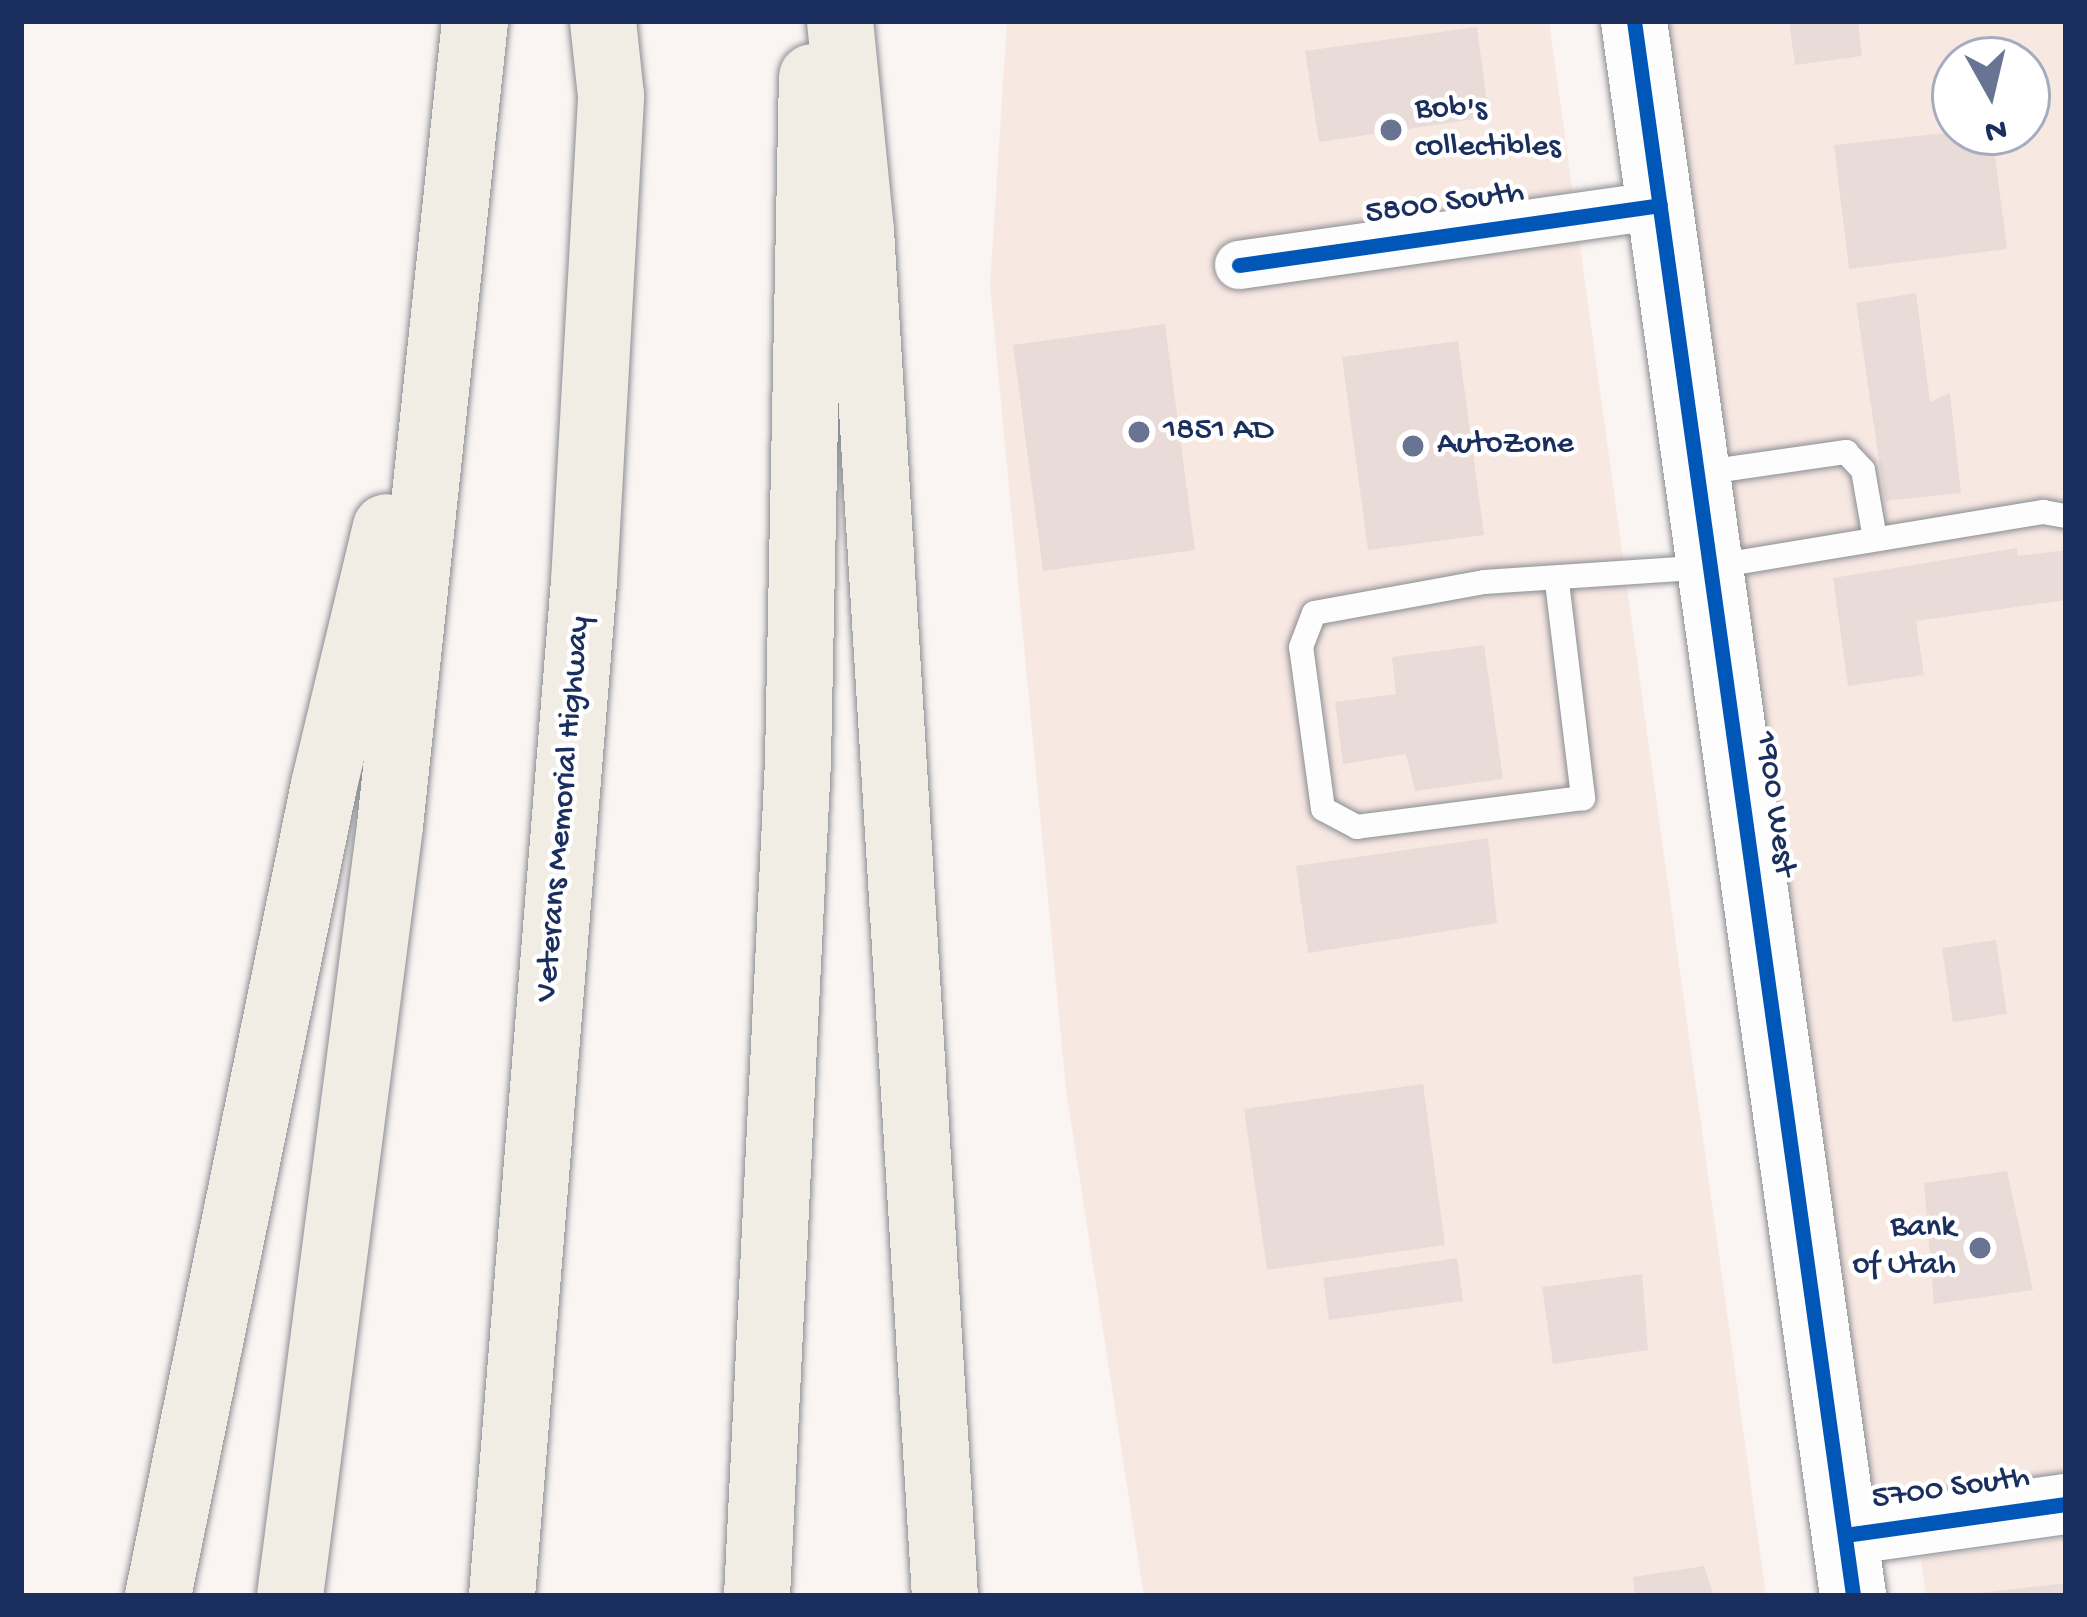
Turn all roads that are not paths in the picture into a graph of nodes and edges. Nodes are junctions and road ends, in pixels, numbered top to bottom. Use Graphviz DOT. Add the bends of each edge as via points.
graph roads {
  1 [pos="475,21"];
  2 [pos="603,21"];
  3 [pos="814,21"];
  4 [pos="840,21"];
  5 [pos="1634,21"];
  6 [pos="1660,205"];
  7 [pos="1239,265"];
  8 [pos="442,290"];
  9 [pos="1697,473"];
  10 [pos="2066,516"];
  11 [pos="1875,539"];
  12 [pos="1710,568"];
  13 [pos="1557,582"];
  14 [pos="2066,1504"];
  15 [pos="1849,1566"];
  16 [pos="158,1596"];
  17 [pos="290,1596"];
  18 [pos="502,1596"];
  19 [pos="757,1596"];
  20 [pos="945,1596"];
  1 -- 8 [label="highway"];
  2 -- 18 [label="highway, Veterans Memorial Highway" via="610,96 584,583"];
  3 -- 19 [label="highway" via="798,760"];
  4 -- 20 [label="highway" via="896,754"];
  5 -- 6 [label="main road, 1900 West"];
  6 -- 7 [label="street, 5800 South"];
  6 -- 9 [label="main road, 1900 West"];
  8 -- 16 [label="highway" via="324,784"];
  8 -- 17 [label="highway" via="390,826"];
  9 -- 11 [label="lane" via="1846,452 1863,470"];
  9 -- 12 [label="main road, 1900 West"];
  10 -- 11 [label="lane" via="2043,512"];
  11 -- 12 [label="lane"];
  12 -- 13 [label="lane"];
  12 -- 15 [label="main road, 1900 West"];
  13 -- 13 [label="lane" via="1484,582 1314,613 1301,647 1323,809 1357,827 1582,798"];
  14 -- 15 [label="street, 5700 South"];
}
